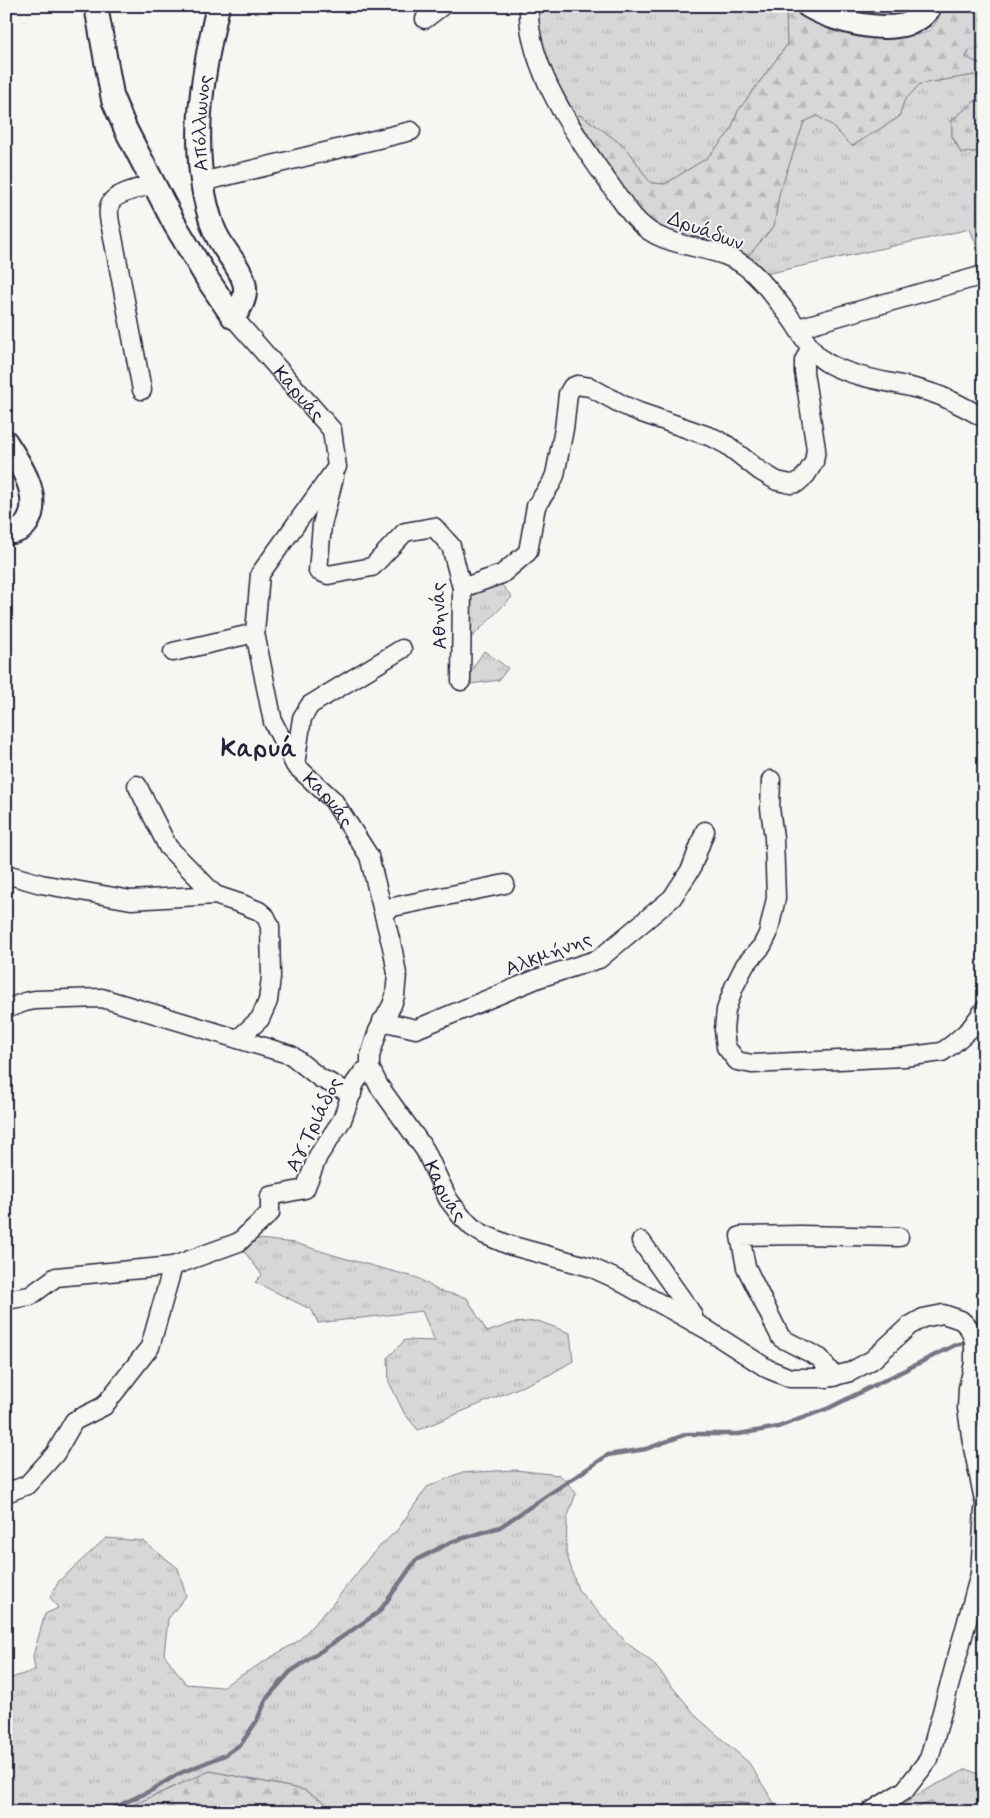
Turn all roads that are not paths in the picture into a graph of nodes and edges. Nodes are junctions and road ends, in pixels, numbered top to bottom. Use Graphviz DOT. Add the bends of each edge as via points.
graph roads {
  1 [pos="96,6"];
  2 [pos="218,6"];
  3 [pos="442,6"];
  4 [pos="529,6"];
  5 [pos="808,6"];
  6 [pos="930,6"];
  7 [pos="425,19"];
  8 [pos="411,131"];
  9 [pos="202,182"];
  10 [pos="154,184"];
  11 [pos="980,276"];
  12 [pos="233,317"];
  13 [pos="798,328"];
  14 [pos="810,348"];
  15 [pos="142,390"];
  16 [pos="984,418"];
  17 [pos="6,442"];
  18 [pos="336,467"];
  19 [pos="6,532"];
  20 [pos="462,588"];
  21 [pos="255,633"];
  22 [pos="402,649"];
  23 [pos="173,652"];
  24 [pos="461,681"];
  25 [pos="295,765"];
  26 [pos="771,780"];
  27 [pos="137,785"];
  28 [pos="705,831"];
  29 [pos="6,874"];
  30 [pos="506,884"];
  31 [pos="215,895"];
  32 [pos="383,909"];
  33 [pos="6,1009"];
  34 [pos="984,1010"];
  35 [pos="382,1021"];
  36 [pos="238,1039"];
  37 [pos="370,1068"];
  38 [pos="352,1094"];
  39 [pos="899,1237"];
  40 [pos="641,1241"];
  41 [pos="173,1266"];
  42 [pos="6,1300"];
  43 [pos="694,1323"];
  44 [pos="834,1377"];
  45 [pos="6,1493"];
  46 [pos="984,1500"];
  47 [pos="984,1509"];
  48 [pos="870,1812"];
  1 -- 10 [label="main road, Καρυάς" via="113,100"];
  2 -- 9 [label="main road, Απόλλωνος" via="200,99"];
  3 -- 7 [label="street"];
  4 -- 13 [label="street, Δρυάδων" via="531,32 549,84 584,149 629,212 657,236 721,253 744,265"];
  5 -- 6 [label="main road" via="840,20 884,27 917,21"];
  8 -- 9 [label="street"];
  9 -- 12 [label="main road, Απόλλωνος" via="213,228 246,284 245,299"];
  10 -- 12 [label="main road, Καρυάς" via="174,223"];
  10 -- 15 [label="street" via="117,196 109,209"];
  11 -- 13 [label="street"];
  12 -- 18 [label="street, Καρυάς" via="332,430"];
  13 -- 14 [label="street, Δρυάδων"];
  14 -- 16 [label="street, Δρυάδων" via="831,365 937,395"];
  14 -- 20 [label="street" via="804,361 804,372 816,449 811,467 802,480 791,484 777,481 719,441 623,405 590,387 577,385 568,394 555,475 536,506 528,552 502,574"];
  17 -- 19 [label="main road" via="26,478 33,499 25,525 16,531"];
  18 -- 20 [label="street, Αθηνάς" via="322,525 318,571 328,575 372,567 405,532 434,527 451,546"];
  18 -- 21 [label="street, Καρυάς" via="260,574"];
  20 -- 24 [label="street, Αθηνάς"];
  21 -- 23 [label="street"];
  21 -- 25 [label="street, Καρυάς" via="273,722"];
  22 -- 25 [label="street" via="310,705 302,718"];
  25 -- 32 [label="street, Καρυάς" via="333,800 370,856"];
  26 -- 34 [label="street" via="776,898 768,934 745,966 726,1010 726,1047 737,1062 904,1057 942,1052 970,1029"];
  27 -- 31 [label="street" via="168,847"];
  28 -- 35 [label="street, Αλκμήνης" via="691,868 672,898 599,959 539,978 416,1029"];
  29 -- 31 [label="street" via="41,884 131,900"];
  30 -- 32 [label="street"];
  31 -- 36 [label="street" via="260,911 270,926 268,1001 260,1019"];
  32 -- 35 [label="street, Καρυάς" via="397,979 392,1005"];
  33 -- 36 [label="street" via="35,1000 102,998"];
  35 -- 37 [label="street, Καρυάς" via="370,1056"];
  36 -- 38 [label="street" via="290,1055 320,1078"];
  37 -- 38 [label="street, Αγ.Τριάδος" via="357,1080"];
  37 -- 43 [label="street, Καρυάς" via="424,1150 448,1198 472,1227 509,1246 600,1272"];
  38 -- 41 [label="street, Αγ.Τριάδος" via="342,1120 316,1159 305,1189 270,1196 270,1213 239,1242"];
  39 -- 44 [label="street" via="740,1236 746,1267 782,1338 820,1358"];
  40 -- 43 [label="street" via="689,1309"];
  41 -- 42 [label="street" via="56,1277 30,1296"];
  41 -- 45 [label="street" via="150,1347 104,1406 74,1421 55,1454 27,1485"];
  43 -- 44 [label="street, Καρυάς" via="782,1375 799,1379"];
  44 -- 46 [label="street, Καρυάς" via="872,1360 919,1320 945,1314 964,1322 974,1341 967,1408"];
  47 -- 48 [label="street" via="980,1574 929,1759 905,1790"];
}
